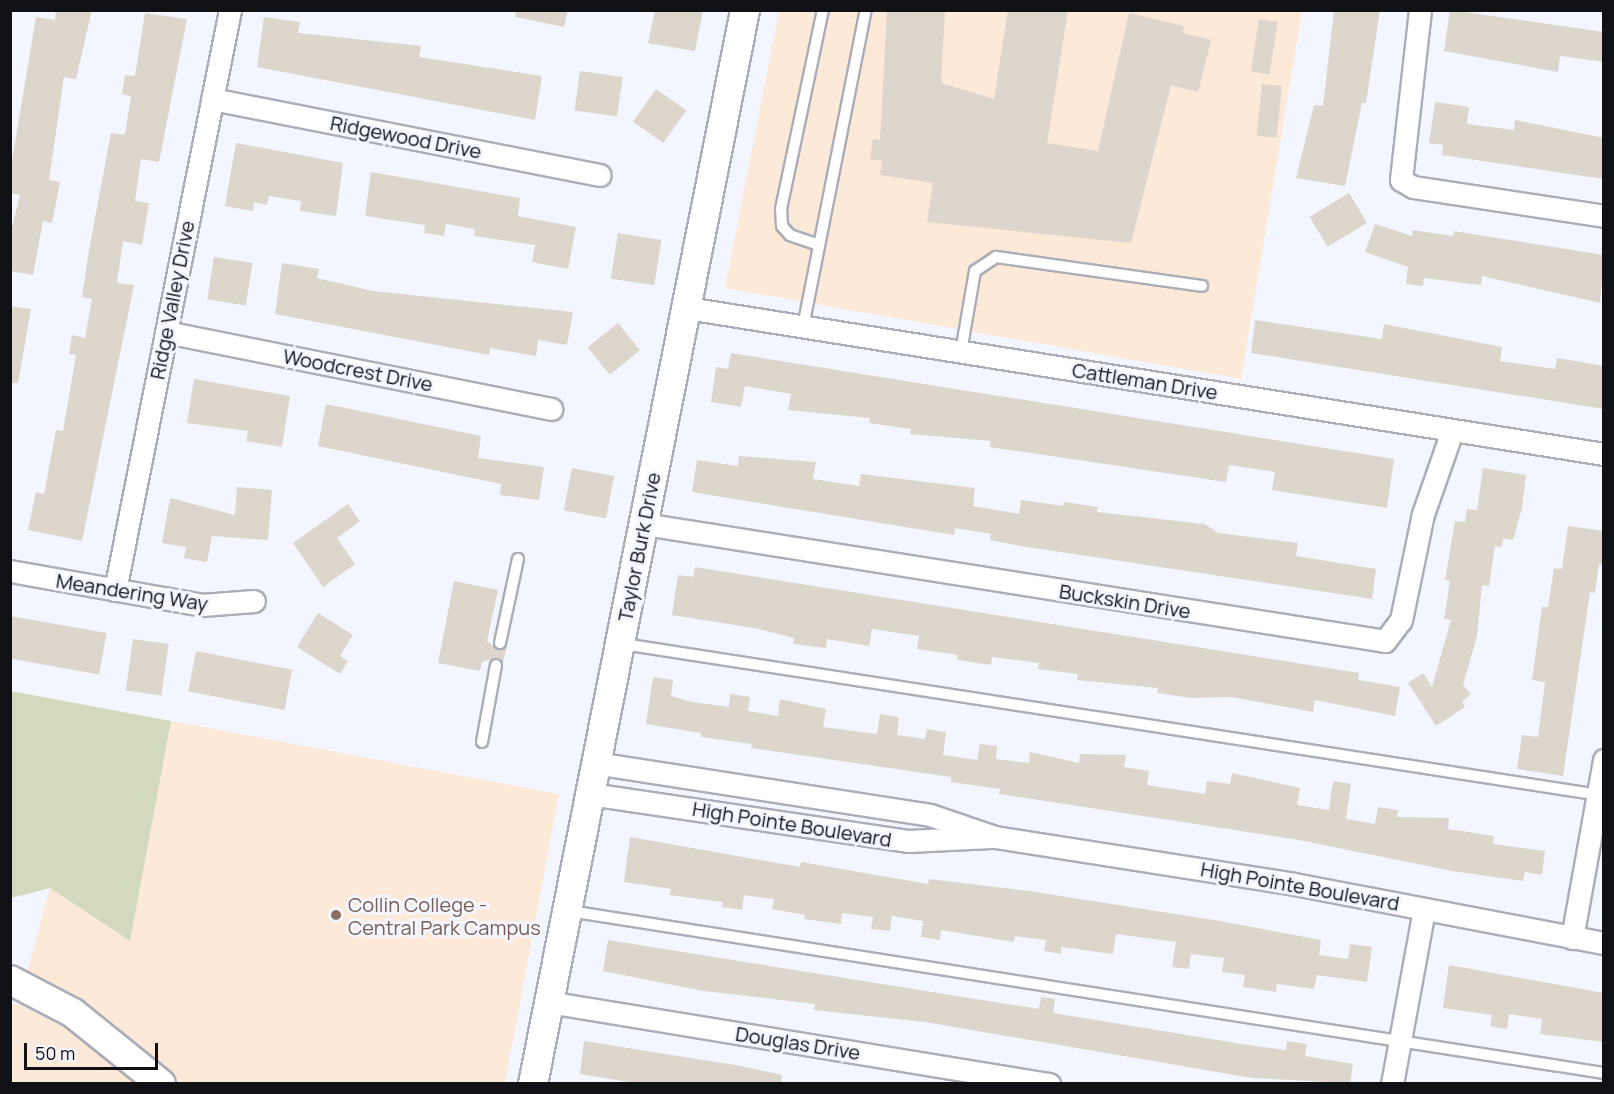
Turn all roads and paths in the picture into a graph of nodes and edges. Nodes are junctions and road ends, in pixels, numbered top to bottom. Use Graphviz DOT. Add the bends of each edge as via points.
graph roads {
  1 [pos="230,10"];
  2 [pos="744,10"];
  3 [pos="823,10"];
  4 [pos="866,10"];
  5 [pos="1420,10"];
  6 [pos="212,99"];
  7 [pos="600,175"];
  8 [pos="1604,216"];
  9 [pos="819,245"];
  10 [pos="1202,286"];
  11 [pos="687,308"];
  12 [pos="803,327"];
  13 [pos="166,332"];
  14 [pos="961,352"];
  15 [pos="551,409"];
  16 [pos="1452,431"];
  17 [pos="1604,454"];
  18 [pos="644,524"];
  19 [pos="518,559"];
  20 [pos="10,571"];
  21 [pos="115,590"];
  22 [pos="254,601"];
  23 [pos="500,643"];
  24 [pos="620,643"];
  25 [pos="496,664"];
  26 [pos="482,742"];
  27 [pos="1604,760"];
  28 [pos="595,763"];
  29 [pos="590,794"];
  30 [pos="1600,795"];
  31 [pos="995,837"];
  32 [pos="1424,909"];
  33 [pos="567,911"];
  34 [pos="1572,938"];
  35 [pos="1604,943"];
  36 [pos="10,980"];
  37 [pos="548,1002"];
  38 [pos="1399,1041"];
  39 [pos="1604,1073"];
  40 [pos="161,1083"];
  41 [pos="533,1083"];
  42 [pos="1049,1083"];
  43 [pos="1392,1083"];
  1 -- 6 [label="street, Ridge Valley Drive"];
  2 -- 11 [label="street, Taylor Burk Drive"];
  3 -- 9 [label="lane" via="781,209 782,226 790,235"];
  4 -- 9 [label="lane"];
  5 -- 8 [label="street" via="1401,180 1413,187"];
  6 -- 7 [label="street, Ridgewood Drive"];
  6 -- 13 [label="street, Ridge Valley Drive"];
  9 -- 12 [label="lane"];
  10 -- 14 [label="lane" via="996,257 975,271"];
  11 -- 12 [label="street, Cattleman Drive"];
  11 -- 18 [label="street, Taylor Burk Drive"];
  12 -- 14 [label="street, Cattleman Drive"];
  13 -- 15 [label="street, Woodcrest Drive"];
  13 -- 21 [label="street, Ridge Valley Drive"];
  14 -- 16 [label="street, Cattleman Drive"];
  16 -- 17 [label="street, Cattleman Drive"];
  16 -- 18 [label="street, Buckskin Drive" via="1423,514 1401,620 1385,641"];
  18 -- 24 [label="street, Taylor Burk Drive"];
  19 -- 23 [label="lane"];
  20 -- 21 [label="street, Meandering Way"];
  21 -- 22 [label="street, Meandering Way" via="202,605"];
  24 -- 28 [label="street, Taylor Burk Drive"];
  24 -- 30 [label="lane"];
  25 -- 26 [label="lane"];
  27 -- 30 [label="street"];
  28 -- 29 [label="street, Taylor Burk Drive"];
  28 -- 31 [label="street, High Pointe Boulevard" via="930,815"];
  29 -- 31 [label="street, High Pointe Boulevard" via="909,841"];
  29 -- 33 [label="street, Taylor Burk Drive"];
  30 -- 34 [label="street"];
  31 -- 32 [label="street, High Pointe Boulevard"];
  32 -- 34 [label="street, High Pointe Boulevard"];
  32 -- 38 [label="street"];
  33 -- 37 [label="street, Taylor Burk Drive"];
  33 -- 38 [label="lane"];
  34 -- 35 [label="street, High Pointe Boulevard"];
  36 -- 40 [label="street" via="73,1013"];
  37 -- 41 [label="street, Taylor Burk Drive"];
  37 -- 42 [label="street, Douglas Drive"];
  38 -- 39 [label="lane"];
  38 -- 43 [label="street"];
}
